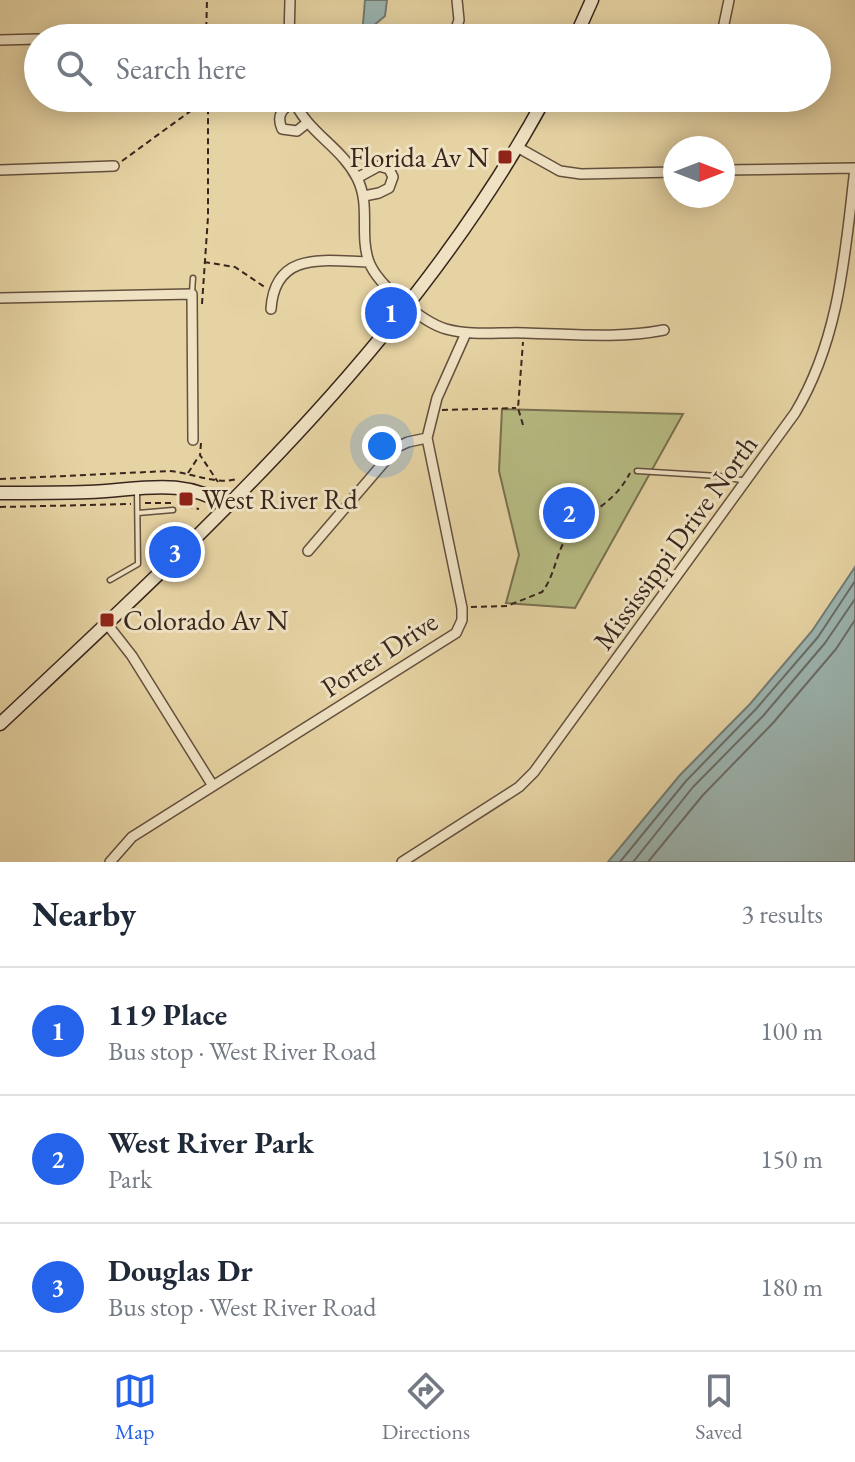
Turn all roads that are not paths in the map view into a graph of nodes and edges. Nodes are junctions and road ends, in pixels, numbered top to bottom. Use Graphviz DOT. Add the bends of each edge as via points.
graph roads {
  1 [pos="290,0"];
  2 [pos="457,0"];
  3 [pos="592,0"];
  4 [pos="729,0"];
  5 [pos="289,24"];
  6 [pos="458,24"];
  7 [pos="581,24"];
  8 [pos="724,24"];
  9 [pos="24,39"];
  10 [pos="0,40"];
  11 [pos="280,112"];
  12 [pos="301,112"];
  13 [pos="537,112"];
  14 [pos="307,123"];
  15 [pos="517,147"];
  16 [pos="114,166"];
  17 [pos="855,168"];
  18 [pos="0,170"];
  19 [pos="735,170"];
  20 [pos="663,172"];
  21 [pos="357,178"];
  22 [pos="364,196"];
  23 [pos="369,262"];
  24 [pos="193,278"];
  25 [pos="192,294"];
  26 [pos="0,298"];
  27 [pos="407,304"];
  28 [pos="271,309"];
  29 [pos="664,330"];
  30 [pos="466,333"];
  31 [pos="427,438"];
  32 [pos="198,439"];
  33 [pos="637,471"];
  34 [pos="746,481"];
  35 [pos="137,488"];
  36 [pos="0,493"];
  37 [pos="228,506"];
  38 [pos="173,510"];
  39 [pos="138,513"];
  40 [pos="308,551"];
  41 [pos="110,580"];
  42 [pos="107,624"];
  43 [pos="0,724"];
  44 [pos="213,786"];
  45 [pos="110,862"];
  46 [pos="402,862"];
  1 -- 5 [label="street"];
  2 -- 6 [label="street"];
  3 -- 7 [label="main road"];
  4 -- 8 [label="street"];
  9 -- 10 [label="street"];
  11 -- 14 [label="street" via="282,129 297,131"];
  12 -- 14 [label="street"];
  13 -- 15 [label="main road"];
  14 -- 21 [label="street" via="339,152"];
  15 -- 20 [label="street" via="560,171"];
  15 -- 27 [label="main road"];
  16 -- 18 [label="street"];
  17 -- 19 [label="street"];
  17 -- 34 [label="street, Mississippi Drive North" via="842,278 828,339 798,408"];
  21 -- 22 [label="street"];
  21 -- 22 [label="street" via="379,166 393,177 389,188"];
  22 -- 23 [label="street"];
  23 -- 27 [label="street"];
  23 -- 28 [label="street" via="307,263 286,271 272,291"];
  24 -- 25 [label="lane"];
  25 -- 26 [label="street"];
  25 -- 32 [label="street"];
  27 -- 30 [label="street" via="435,325"];
  27 -- 37 [label="main road"];
  29 -- 30 [label="street" via="625,335"];
  30 -- 31 [label="street, Porter Drive" via="433,410"];
  31 -- 40 [label="street" via="408,442 389,455"];
  31 -- 44 [label="street, Porter Drive" via="462,608 460,627"];
  33 -- 34 [label="lane"];
  34 -- 46 [label="street, Mississippi Drive North" via="527,780"];
  35 -- 36 [label="main road"];
  35 -- 37 [label="main road" via="183,487"];
  35 -- 39 [label="lane"];
  37 -- 42 [label="main road"];
  38 -- 39 [label="lane"];
  39 -- 41 [label="lane" via="138,564"];
  42 -- 43 [label="main road"];
  42 -- 44 [label="street"];
  44 -- 45 [label="street, Porter Drive" via="123,843"];
}
